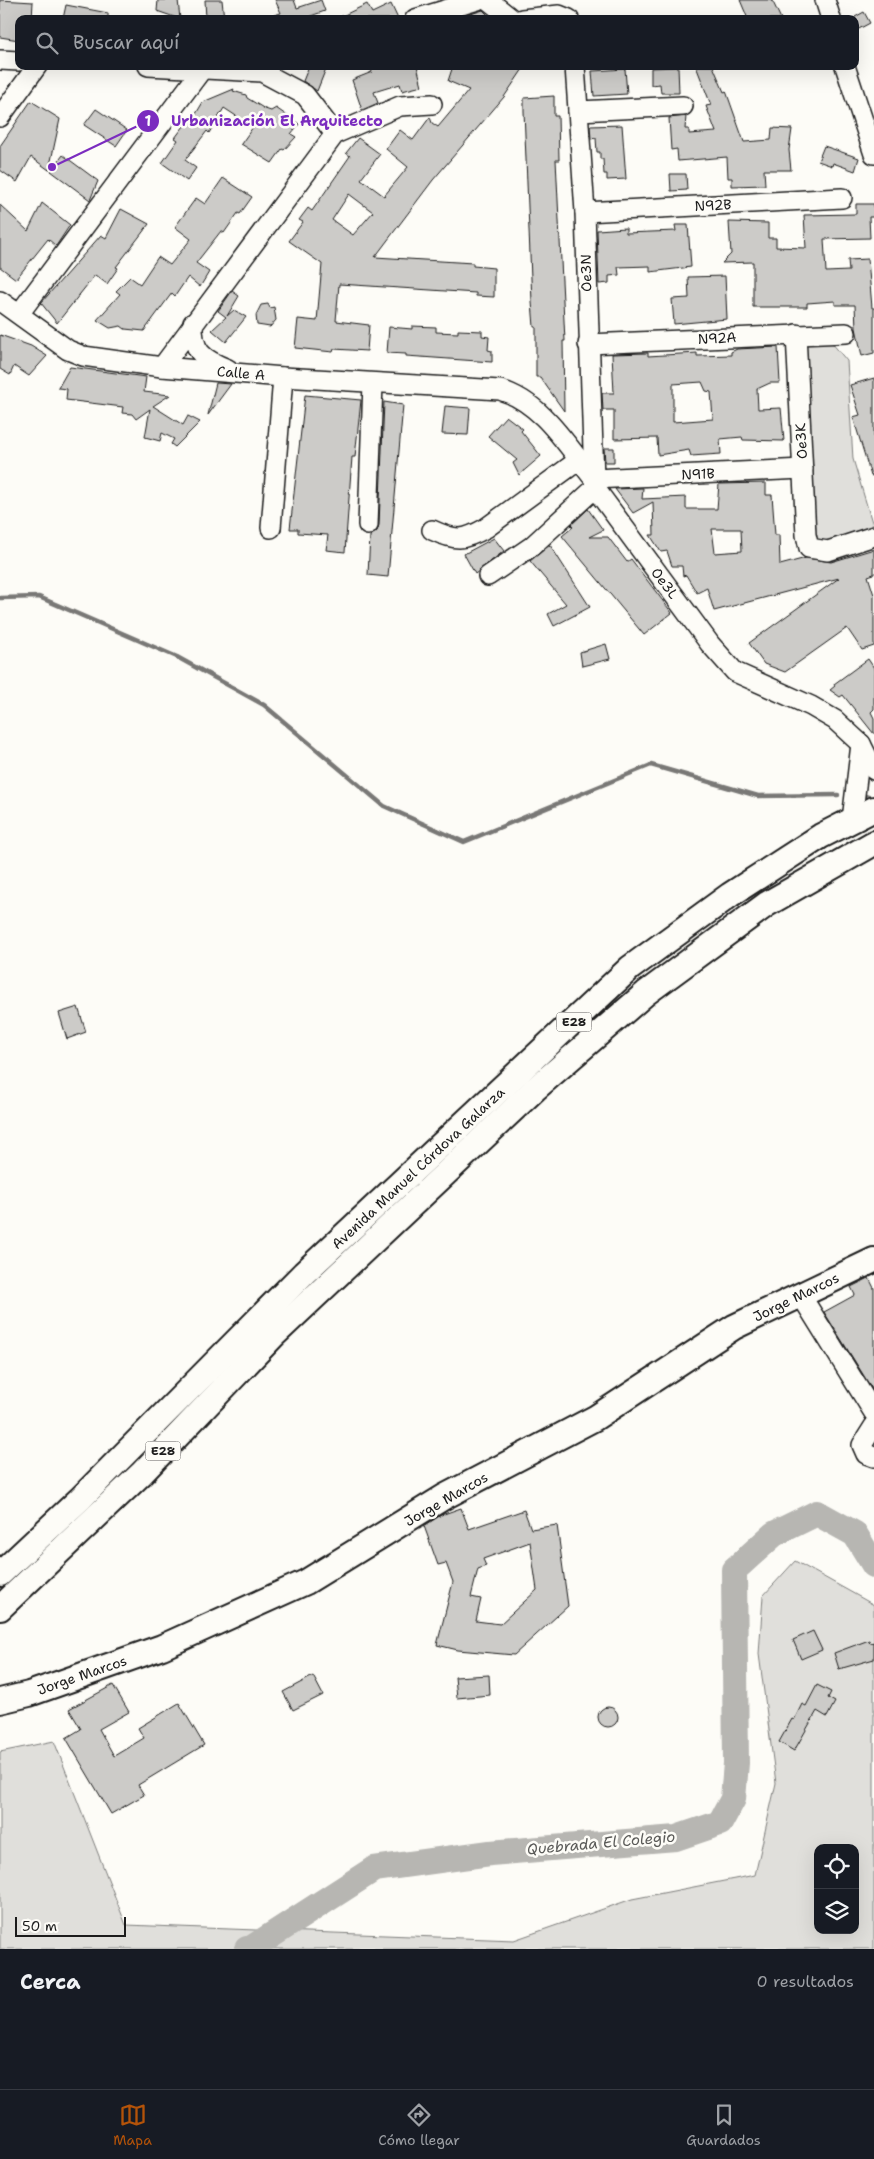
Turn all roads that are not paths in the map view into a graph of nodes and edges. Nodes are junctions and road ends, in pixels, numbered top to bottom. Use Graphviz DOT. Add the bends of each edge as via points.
graph roads {
  1 [pos="478,0"];
  2 [pos="488,0"];
  3 [pos="825,0"];
  4 [pos="428,15"];
  5 [pos="507,15"];
  6 [pos="830,15"];
  7 [pos="0,60"];
  8 [pos="15,61"];
  9 [pos="34,70"];
  10 [pos="154,70"];
  11 [pos="202,70"];
  12 [pos="232,70"];
  13 [pos="575,70"];
  14 [pos="846,70"];
  15 [pos="432,104"];
  16 [pos="683,106"];
  17 [pos="175,107"];
  18 [pos="578,111"];
  19 [pos="0,117"];
  20 [pos="335,134"];
  21 [pos="874,154"];
  22 [pos="842,198"];
  23 [pos="585,212"];
  24 [pos="0,301"];
  25 [pos="19,314"];
  26 [pos="193,323"];
  27 [pos="846,333"];
  28 [pos="796,334"];
  29 [pos="588,344"];
  30 [pos="162,367"];
  31 [pos="236,372"];
  32 [pos="283,377"];
  33 [pos="373,384"];
  34 [pos="500,390"];
  35 [pos="578,460"];
  36 [pos="803,469"];
  37 [pos="594,484"];
  38 [pos="368,525"];
  39 [pos="271,528"];
  40 [pos="432,530"];
  41 [pos="874,536"];
  42 [pos="488,576"];
  43 [pos="861,744"];
  44 [pos="874,770"];
  45 [pos="874,809"];
  46 [pos="852,820"];
  47 [pos="874,844"];
  48 [pos="874,1260"];
  49 [pos="304,1273"];
  50 [pos="322,1291"];
  51 [pos="800,1294"];
  52 [pos="874,1413"];
  53 [pos="874,1426"];
  54 [pos="874,1457"];
  55 [pos="0,1574"];
  56 [pos="0,1608"];
  57 [pos="0,1701"];
  1 -- 4 [label="street"];
  2 -- 5 [label="street"];
  3 -- 6 [label="street"];
  7 -- 8 [label="street"];
  9 -- 19 [label="street"];
  10 -- 17 [label="street" via="172,80 177,95"];
  11 -- 17 [label="street"];
  12 -- 20 [label="street" via="262,72 305,95"];
  13 -- 18 [label="street, Oe3N"];
  14 -- 21 [label="street"];
  15 -- 20 [label="street" via="400,106"];
  16 -- 18 [label="street"];
  17 -- 25 [label="street"];
  18 -- 23 [label="street, Oe3N"];
  20 -- 26 [label="street"];
  22 -- 23 [label="street, N92B"];
  23 -- 29 [label="street, Oe3N"];
  24 -- 25 [label="street, Calle A"];
  25 -- 30 [label="street, Calle A" via="68,350 83,356"];
  26 -- 30 [label="street"];
  26 -- 31 [label="street" via="192,340 197,349 214,363"];
  27 -- 28 [label="street, N92A"];
  28 -- 29 [label="street, N92A"];
  28 -- 36 [label="street, Oe3K"];
  29 -- 37 [label="street, Oe3N"];
  30 -- 31 [label="street, Calle A"];
  31 -- 32 [label="street, Calle A"];
  32 -- 33 [label="street, Calle A"];
  32 -- 39 [label="street"];
  33 -- 34 [label="street, Calle A"];
  33 -- 38 [label="street"];
  34 -- 35 [label="street, Oe3L" via="516,395 540,413"];
  35 -- 37 [label="street, Oe3L"];
  35 -- 40 [label="street" via="472,536 452,539"];
  36 -- 37 [label="street, N91B"];
  36 -- 41 [label="street, Oe3K" via="809,548 828,551"];
  37 -- 42 [label="street" via="532,546"];
  37 -- 43 [label="street, Oe3L" via="710,644 735,672 811,706 835,720"];
  43 -- 44 [label="street, Oe3L"];
  43 -- 46 [label="street"];
  45 -- 46 [label="main road, Avenida Manuel Córdova Galarza / E28"];
  46 -- 49 [label="main road, Avenida Manuel Córdova Galarza / E28" via="821,836 730,895 630,968"];
  47 -- 50 [label="main road, Avenida Manuel Córdova Galarza / E28" via="767,904 646,993 535,1089"];
  48 -- 51 [label="main road, Jorge Marcos"];
  49 -- 50 [label="main road"];
  49 -- 55 [label="main road, Avenida Manuel Córdova Galarza / E28" via="80,1499"];
  50 -- 56 [label="main road, Avenida Manuel Córdova Galarza / E28" via="274,1335 141,1474"];
  51 -- 52 [label="street"];
  51 -- 57 [label="main road, Jorge Marcos" via="734,1327 595,1418 444,1497 306,1582 162,1647 29,1694"];
  53 -- 54 [label="street" via="862,1445 866,1454"];
}
